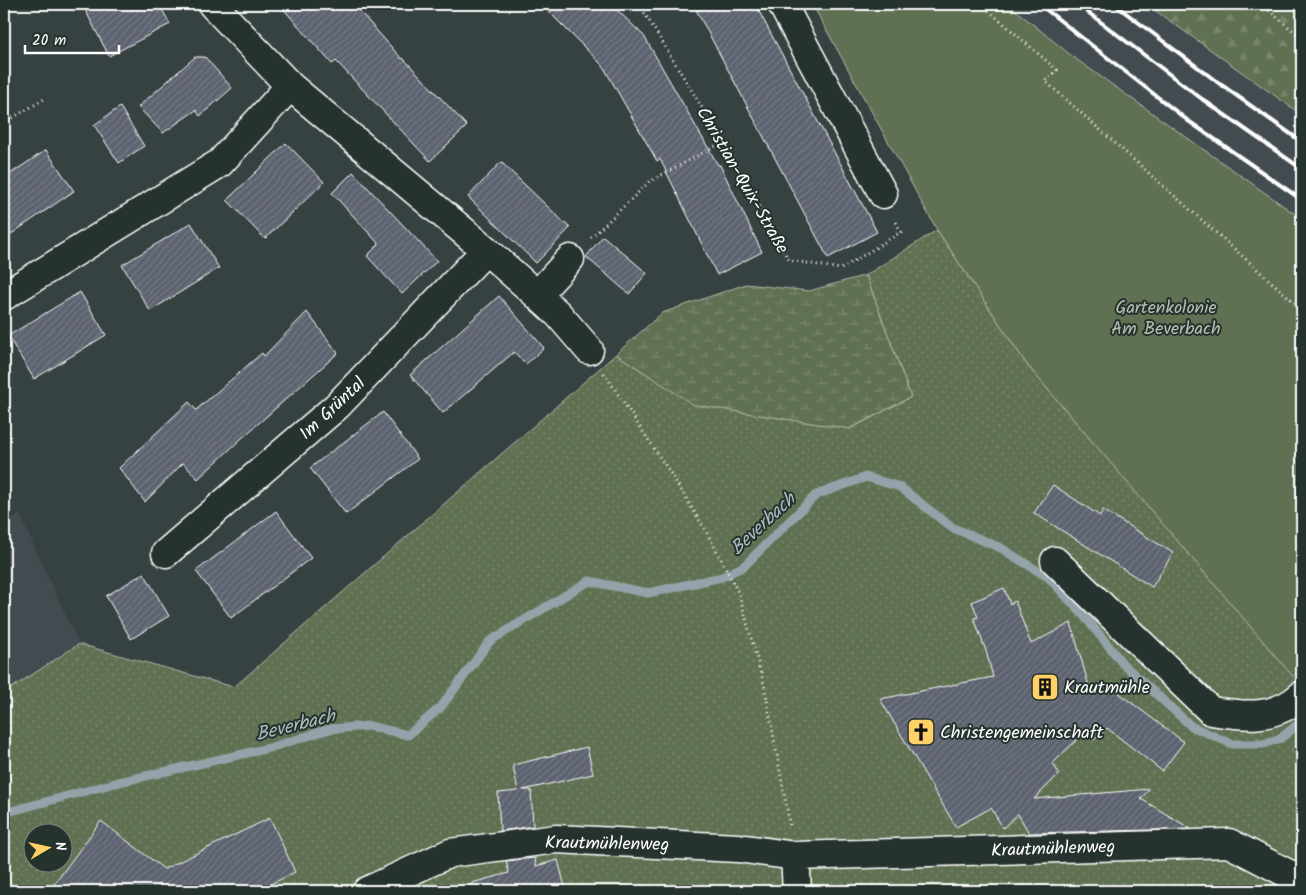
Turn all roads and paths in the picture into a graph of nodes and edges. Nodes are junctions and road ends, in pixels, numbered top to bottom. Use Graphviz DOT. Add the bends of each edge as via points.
graph roads {
  1 [pos="212,4"];
  2 [pos="639,4"];
  3 [pos="782,4"];
  4 [pos="981,4"];
  5 [pos="1261,4"];
  6 [pos="1302,38"];
  7 [pos="290,86"];
  8 [pos="46,98"];
  9 [pos="4,123"];
  10 [pos="723,142"];
  11 [pos="883,194"];
  12 [pos="486,250"];
  13 [pos="570,259"];
  14 [pos="537,295"];
  15 [pos="4,296"];
  16 [pos="1302,309"];
  17 [pos="589,350"];
  18 [pos="166,553"];
  19 [pos="1055,561"];
  20 [pos="1302,695"];
  21 [pos="795,856"];
  22 [pos="1302,881"];
  23 [pos="367,891"];
  24 [pos="797,891"];
  1 -- 7 [label="street"];
  2 -- 10 [label="path, Christian-Quix-Straße"];
  3 -- 11 [label="street"];
  4 -- 16 [label="path" via="1056,70 1045,81"];
  5 -- 6 [label="path"];
  7 -- 12 [label="street"];
  7 -- 15 [label="street" via="220,163"];
  8 -- 9 [label="path"];
  10 -- 11 [label="path, Christian-Quix-Straße" via="789,260 841,269 902,232"];
  10 -- 13 [label="path" via="649,182"];
  12 -- 14 [label="street"];
  12 -- 18 [label="street, Im Grüntal" via="337,406"];
  13 -- 14 [label="street"];
  14 -- 17 [label="street"];
  17 -- 21 [label="path" via="675,480 710,538 738,594 764,684"];
  19 -- 20 [label="street" via="1211,711 1240,715 1274,713"];
  21 -- 22 [label="street, Krautmühlenweg" via="1229,843"];
  21 -- 23 [label="street, Krautmühlenweg" via="738,848 556,839 450,853"];
  21 -- 24 [label="street"];
}
